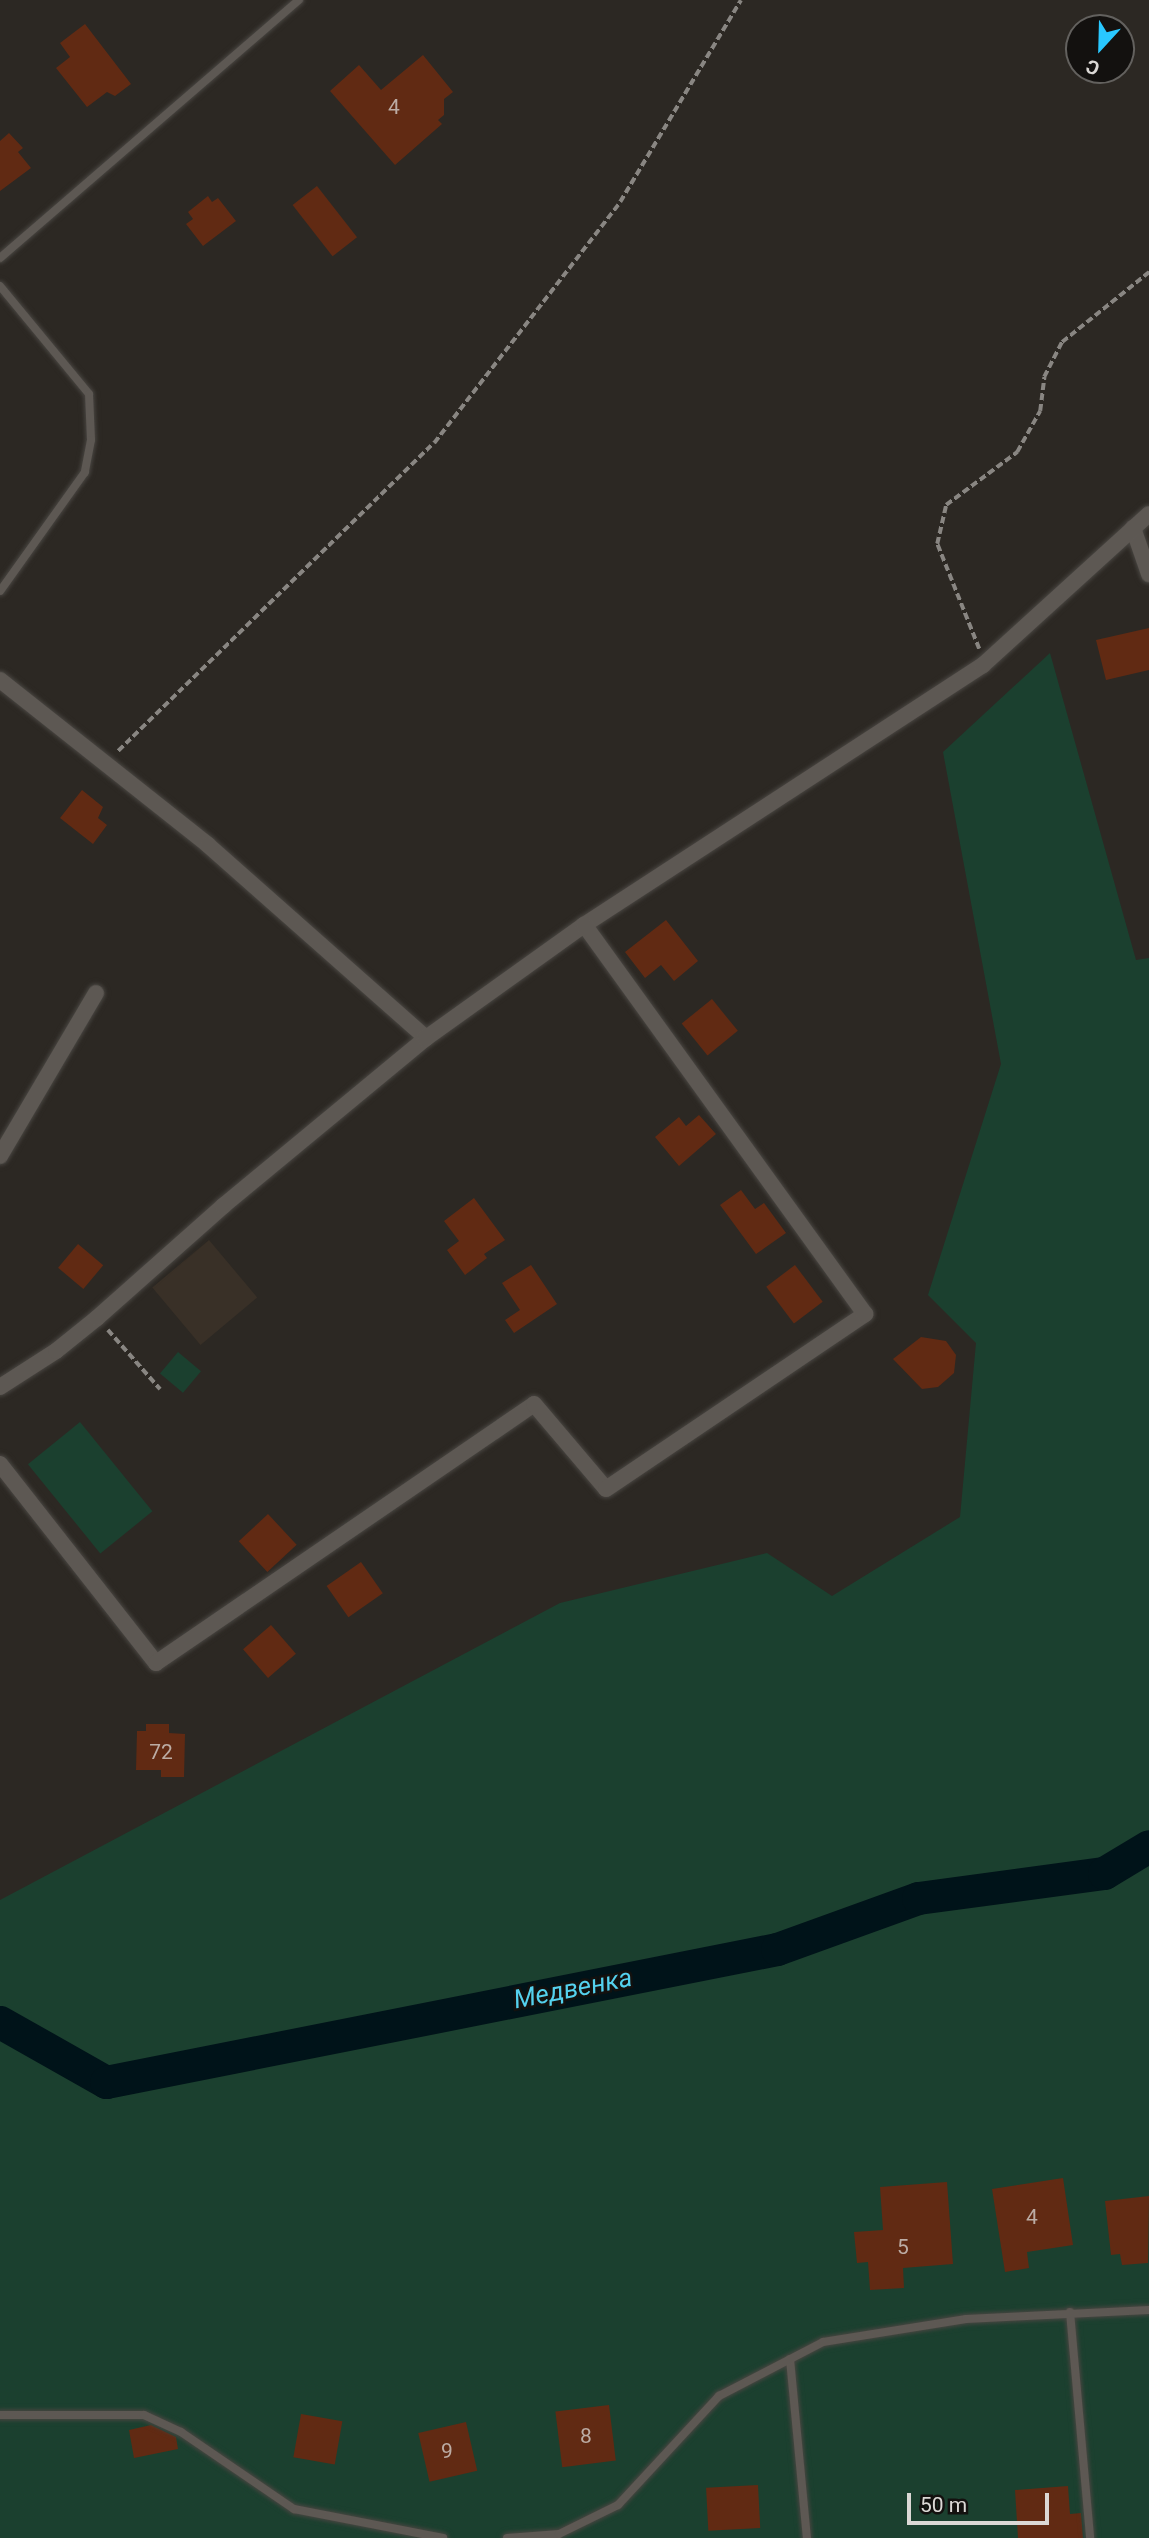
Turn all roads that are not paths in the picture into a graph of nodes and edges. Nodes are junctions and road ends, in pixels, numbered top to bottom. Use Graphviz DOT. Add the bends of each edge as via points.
graph roads {
  1 [pos="299,0"];
  2 [pos="0,258"];
  3 [pos="0,286"];
  4 [pos="1149,514"];
  5 [pos="1133,528"];
  6 [pos="1149,575"];
  7 [pos="0,591"];
  8 [pos="0,680"];
  9 [pos="584,925"];
  10 [pos="96,993"];
  11 [pos="426,1038"];
  12 [pos="0,1156"];
  13 [pos="0,1387"];
  14 [pos="0,1464"];
  15 [pos="1149,2310"];
  16 [pos="1070,2312"];
  17 [pos="790,2359"];
  18 [pos="0,2415"];
  19 [pos="443,2538"];
  20 [pos="507,2538"];
  21 [pos="807,2538"];
  22 [pos="1090,2538"];
  1 -- 2 [label="lane"];
  3 -- 7 [label="lane" via="89,394 91,440 85,472"];
  4 -- 5 [label="street"];
  5 -- 6 [label="street"];
  5 -- 9 [label="street" via="983,665"];
  8 -- 11 [label="street" via="208,845"];
  9 -- 11 [label="street"];
  9 -- 14 [label="street" via="865,1314 606,1489 534,1404 156,1663"];
  10 -- 12 [label="street"];
  11 -- 13 [label="street" via="223,1206 97,1318"];
  15 -- 16 [label="lane"];
  16 -- 17 [label="lane" via="967,2319 823,2342"];
  16 -- 22 [label="lane"];
  17 -- 20 [label="lane" via="719,2396 618,2505 559,2534"];
  17 -- 21 [label="lane"];
  18 -- 19 [label="lane" via="144,2415 181,2432 294,2509"];
}
